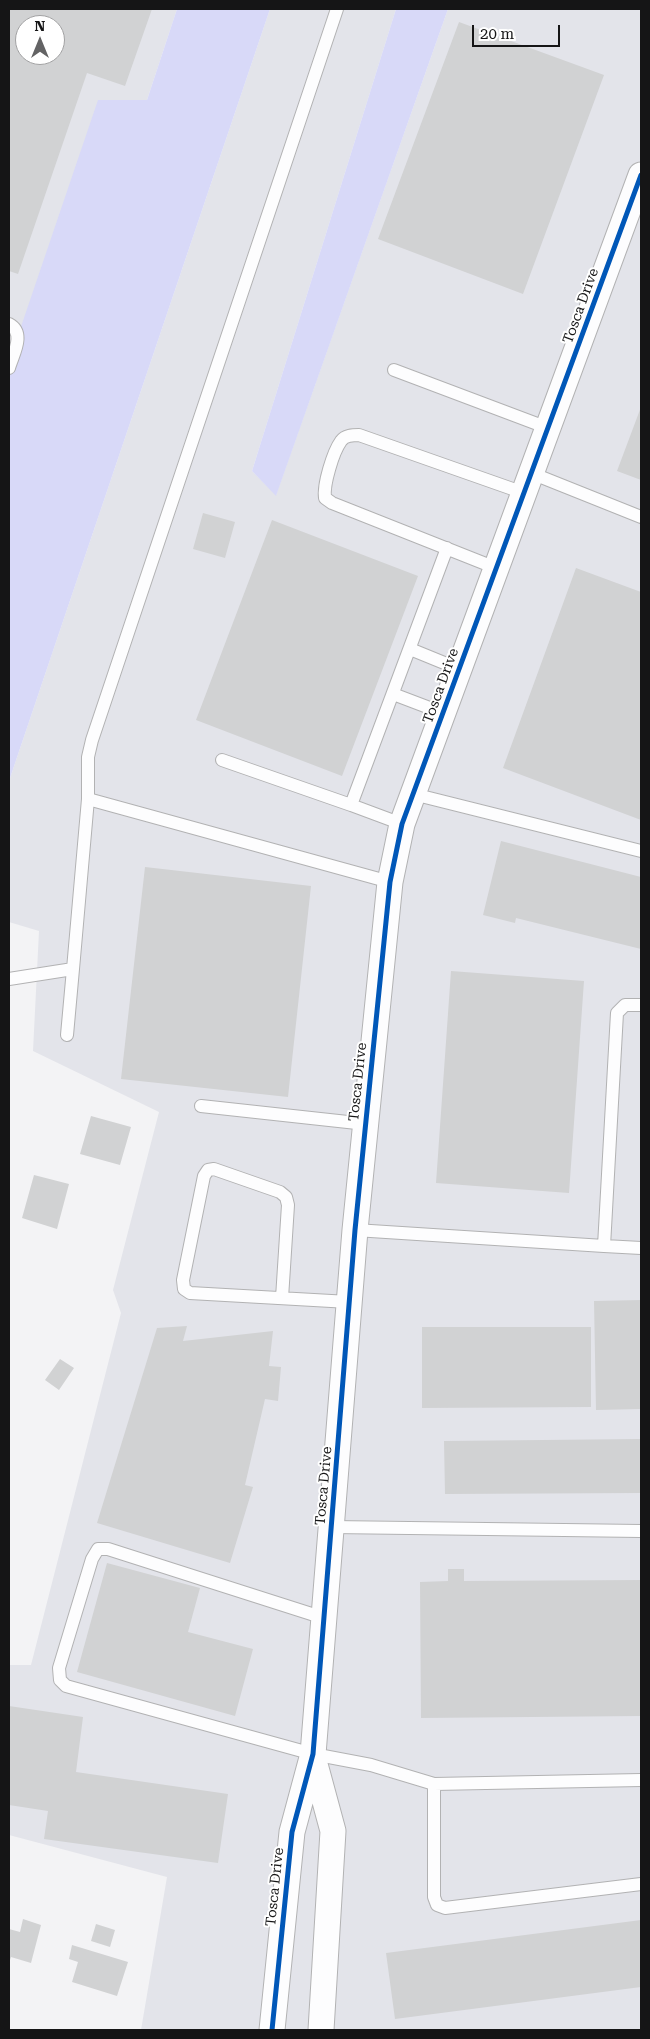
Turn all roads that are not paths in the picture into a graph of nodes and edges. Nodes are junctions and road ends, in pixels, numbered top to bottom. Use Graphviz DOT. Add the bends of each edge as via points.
graph roads {
  1 [pos="337,9"];
  2 [pos="641,175"];
  3 [pos="9,324"];
  4 [pos="9,368"];
  5 [pos="394,370"];
  6 [pos="548,428"];
  7 [pos="528,483"];
  8 [pos="641,517"];
  9 [pos="447,548"];
  10 [pos="496,568"];
  11 [pos="410,649"];
  12 [pos="459,669"];
  13 [pos="393,694"];
  14 [pos="443,713"];
  15 [pos="222,760"];
  16 [pos="413,794"];
  17 [pos="88,799"];
  18 [pos="350,805"];
  19 [pos="402,824"];
  20 [pos="641,851"];
  21 [pos="390,882"];
  22 [pos="73,970"];
  23 [pos="9,979"];
  24 [pos="641,1005"];
  25 [pos="68,1036"];
  26 [pos="201,1106"];
  27 [pos="366,1124"];
  28 [pos="355,1230"];
  29 [pos="604,1246"];
  30 [pos="641,1248"];
  31 [pos="282,1298"];
  32 [pos="350,1302"];
  33 [pos="332,1527"];
  34 [pos="641,1531"];
  35 [pos="324,1618"];
  36 [pos="313,1754"];
  37 [pos="641,1780"];
  38 [pos="434,1784"];
  39 [pos="641,1884"];
  40 [pos="272,2030"];
  41 [pos="321,2030"];
  1 -- 17 [label="lane" via="92,740 88,758"];
  2 -- 6 [label="street, Tosca Drive"];
  3 -- 4 [label="lane" via="17,330 18,337"];
  5 -- 6 [label="lane"];
  6 -- 7 [label="street, Tosca Drive"];
  7 -- 8 [label="lane"];
  7 -- 9 [label="lane" via="359,435 350,435 342,441 324,488 325,498"];
  7 -- 10 [label="street, Tosca Drive"];
  9 -- 10 [label="lane"];
  9 -- 11 [label="lane"];
  10 -- 12 [label="street, Tosca Drive"];
  11 -- 12 [label="lane"];
  11 -- 13 [label="lane"];
  12 -- 14 [label="street, Tosca Drive"];
  13 -- 14 [label="lane"];
  13 -- 18 [label="lane"];
  14 -- 16 [label="street, Tosca Drive"];
  15 -- 18 [label="lane"];
  16 -- 19 [label="street, Tosca Drive"];
  16 -- 20 [label="lane"];
  17 -- 21 [label="lane"];
  17 -- 22 [label="lane"];
  18 -- 19 [label="lane"];
  19 -- 21 [label="street, Tosca Drive"];
  21 -- 27 [label="street, Tosca Drive"];
  22 -- 23 [label="lane"];
  22 -- 25 [label="lane"];
  24 -- 29 [label="lane" via="625,1005 617,1013"];
  26 -- 27 [label="lane"];
  27 -- 28 [label="street, Tosca Drive"];
  28 -- 29 [label="lane"];
  28 -- 32 [label="street, Tosca Drive"];
  29 -- 30 [label="lane"];
  31 -- 31 [label="lane" via="190,1293 184,1289 183,1280 204,1176 208,1170 214,1169 286,1197"];
  31 -- 32 [label="lane"];
  32 -- 33 [label="street, Tosca Drive"];
  33 -- 34 [label="lane"];
  33 -- 35 [label="street, Tosca Drive"];
  35 -- 36 [label="street, Tosca Drive"];
  35 -- 36 [label="lane" via="108,1549 98,1549 92,1559 60,1668 60,1680 66,1686"];
  36 -- 38 [label="lane" via="371,1765"];
  36 -- 40 [label="street, Tosca Drive" via="292,1832"];
  36 -- 41 [label="street, Tosca Drive" via="333,1831"];
  37 -- 38 [label="lane"];
  38 -- 39 [label="lane" via="434,1897 437,1905 445,1908"];
}
